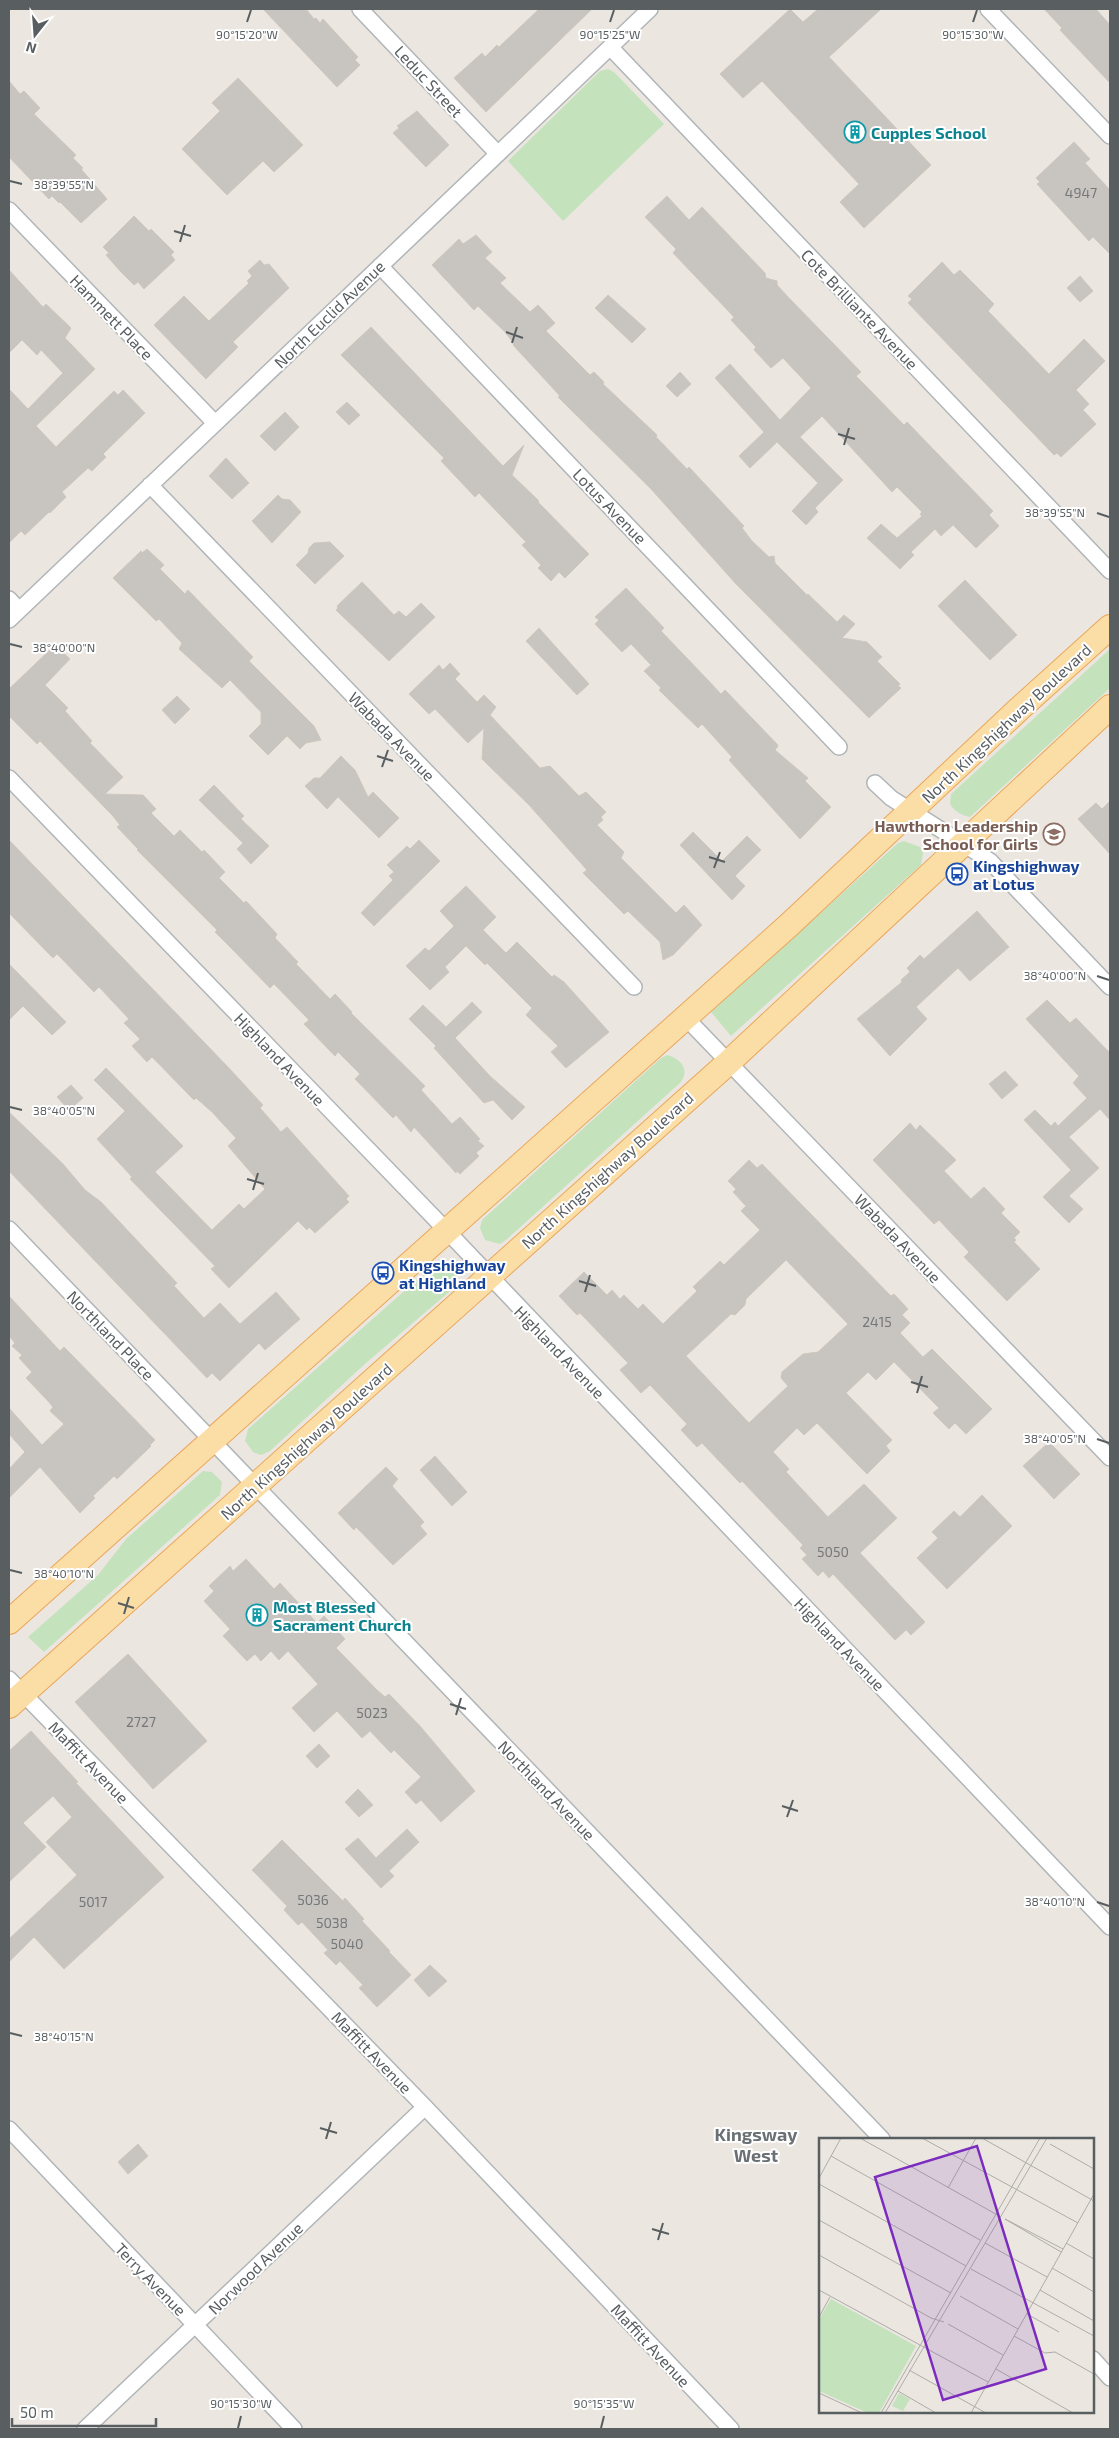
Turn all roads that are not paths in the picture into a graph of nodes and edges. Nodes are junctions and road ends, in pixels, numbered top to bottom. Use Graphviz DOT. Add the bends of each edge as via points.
graph roads {
  1 [pos="360,9"];
  2 [pos="650,9"];
  3 [pos="988,9"];
  4 [pos="610,47"];
  5 [pos="1110,136"];
  6 [pos="498,154"];
  7 [pos="9,210"];
  8 [pos="380,266"];
  9 [pos="215,423"];
  10 [pos="150,485"];
  11 [pos="1110,571"];
  12 [pos="9,598"];
  13 [pos="14,615"];
  14 [pos="1110,626"];
  15 [pos="1110,708"];
  16 [pos="839,747"];
  17 [pos="9,778"];
  18 [pos="875,783"];
  19 [pos="911,811"];
  20 [pos="964,843"];
  21 [pos="634,987"];
  22 [pos="1110,987"];
  23 [pos="686,1018"];
  24 [pos="729,1062"];
  25 [pos="9,1229"];
  26 [pos="446,1230"];
  27 [pos="489,1276"];
  28 [pos="213,1441"];
  29 [pos="1110,1458"];
  30 [pos="256,1486"];
  31 [pos="9,1622"];
  32 [pos="14,1693"];
  33 [pos="1110,1927"];
  34 [pos="425,2107"];
  35 [pos="9,2129"];
  36 [pos="881,2138"];
  37 [pos="195,2326"];
  38 [pos="1094,2360"];
  39 [pos="1110,2378"];
  40 [pos="85,2429"];
  41 [pos="294,2429"];
  42 [pos="731,2429"];
  1 -- 6 [label="street, Leduc Street"];
  2 -- 4 [label="street, North Euclid Avenue"];
  3 -- 5 [label="street"];
  4 -- 6 [label="street, North Euclid Avenue"];
  4 -- 11 [label="street, Cote Brilliante Avenue"];
  6 -- 8 [label="street, North Euclid Avenue"];
  7 -- 9 [label="street, Hammett Place"];
  8 -- 9 [label="street, North Euclid Avenue"];
  8 -- 16 [label="street, Lotus Avenue"];
  9 -- 10 [label="street, North Euclid Avenue"];
  10 -- 13 [label="street, North Euclid Avenue"];
  10 -- 21 [label="street, Wabada Avenue"];
  12 -- 13 [label="street"];
  14 -- 19 [label="main road, North Kingshighway Boulevard"];
  15 -- 20 [label="main road, North Kingshighway Boulevard"];
  17 -- 26 [label="street, Highland Avenue"];
  18 -- 19 [label="street"];
  19 -- 20 [label="street"];
  19 -- 23 [label="main road, North Kingshighway Boulevard"];
  20 -- 22 [label="street" via="990,861"];
  20 -- 24 [label="main road, North Kingshighway Boulevard"];
  23 -- 24 [label="street, Wabada Avenue"];
  23 -- 26 [label="main road, North Kingshighway Boulevard"];
  24 -- 27 [label="main road, North Kingshighway Boulevard"];
  24 -- 29 [label="street, Wabada Avenue"];
  25 -- 28 [label="street, Northland Place"];
  26 -- 27 [label="street, Highland Avenue"];
  26 -- 28 [label="main road, North Kingshighway Boulevard"];
  27 -- 30 [label="main road, North Kingshighway Boulevard"];
  27 -- 33 [label="street, Highland Avenue"];
  28 -- 30 [label="street, Northland Avenue"];
  28 -- 31 [label="main road, North Kingshighway Boulevard"];
  30 -- 32 [label="main road, North Kingshighway Boulevard"];
  30 -- 36 [label="street, Northland Avenue"];
  32 -- 34 [label="street, Maffitt Avenue"];
  34 -- 37 [label="street, Norwood Avenue"];
  34 -- 42 [label="street, Maffitt Avenue"];
  35 -- 37 [label="street, Terry Avenue"];
  37 -- 40 [label="street, Norwood Avenue"];
  37 -- 41 [label="street, Terry Avenue"];
  38 -- 39 [label="street"];
}
